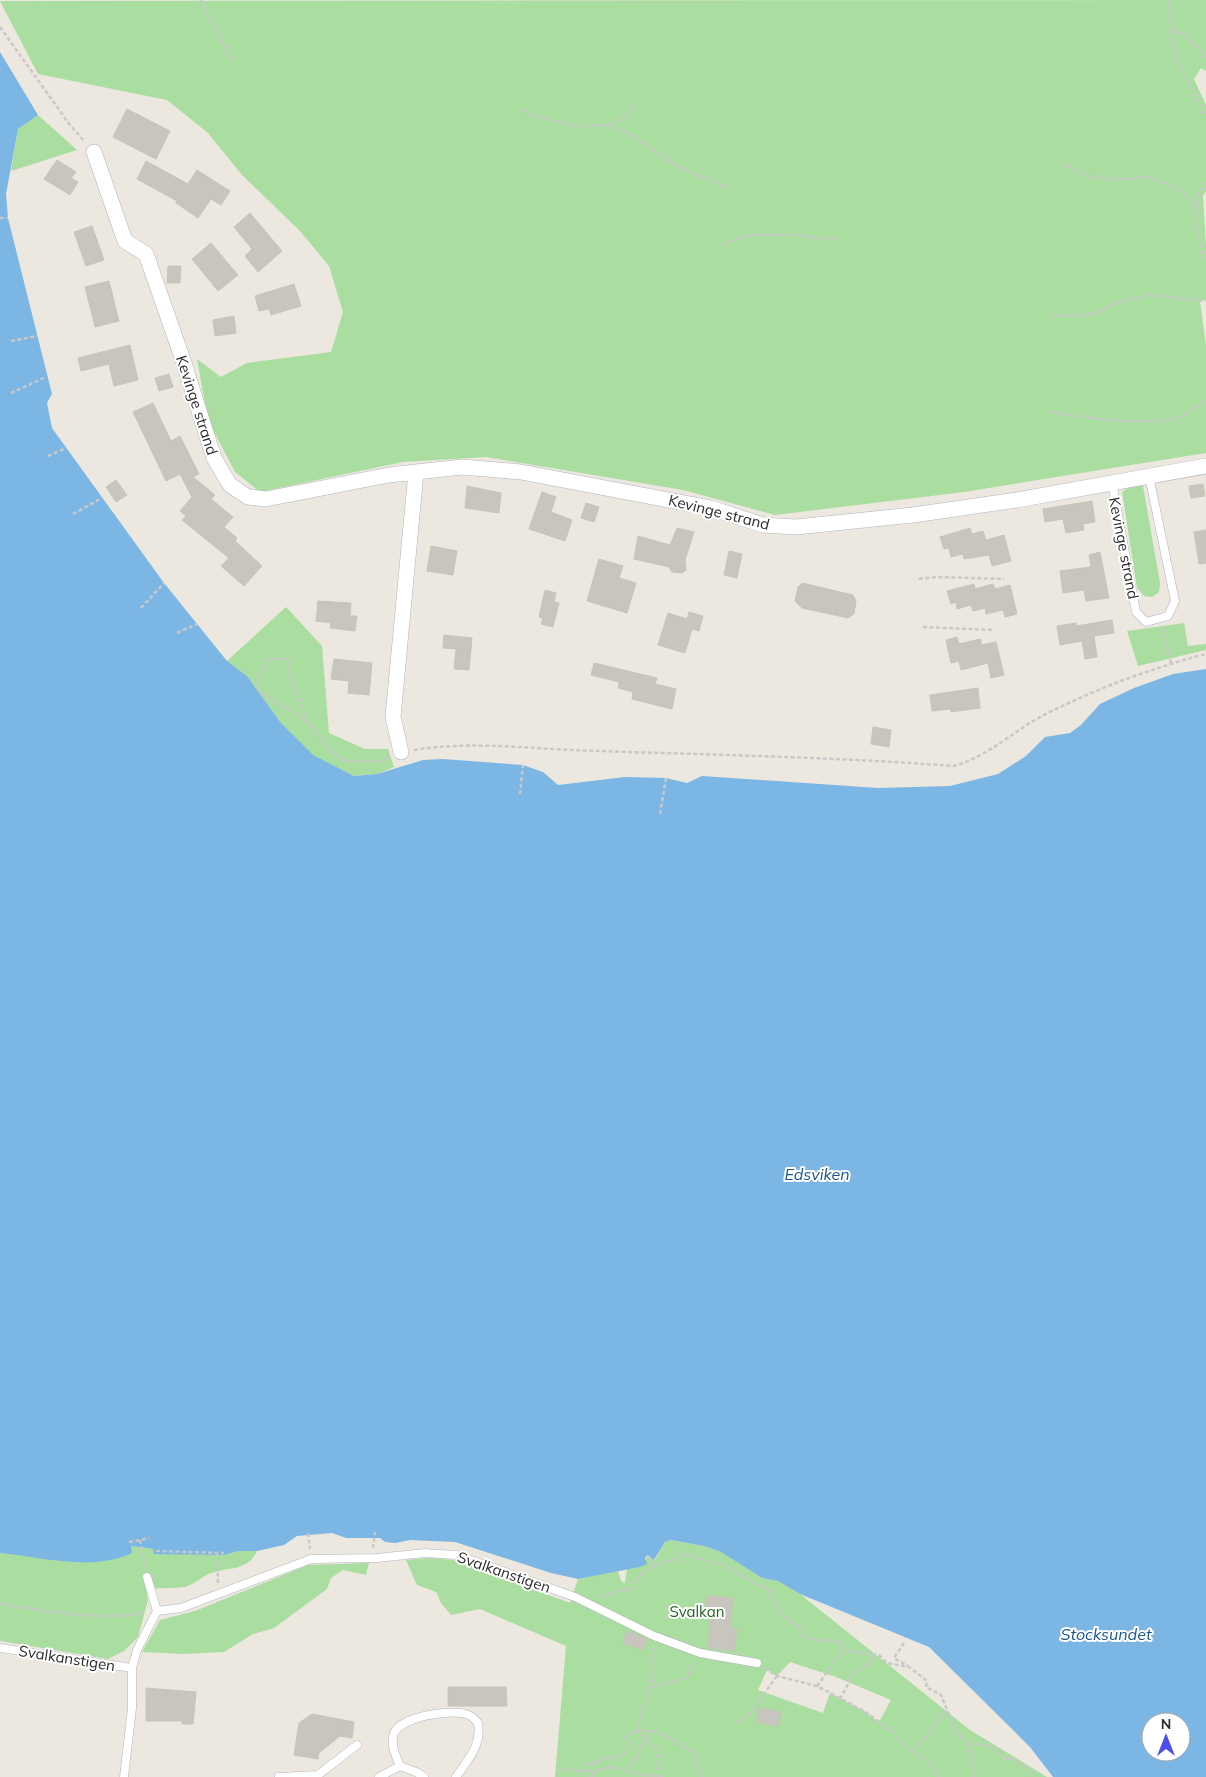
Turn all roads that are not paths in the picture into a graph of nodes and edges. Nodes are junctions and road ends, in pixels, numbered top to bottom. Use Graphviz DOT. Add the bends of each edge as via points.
graph roads {
  1 [pos="94,152"];
  2 [pos="1206,466"];
  3 [pos="416,472"];
  4 [pos="1149,476"];
  5 [pos="1112,483"];
  6 [pos="400,752"];
  7 [pos="147,1576"];
  8 [pos="157,1612"];
  9 [pos="0,1648"];
  10 [pos="757,1664"];
  11 [pos="132,1668"];
  12 [pos="357,1745"];
  13 [pos="400,1766"];
  14 [pos="124,1777"];
  15 [pos="279,1777"];
  16 [pos="379,1777"];
  17 [pos="424,1777"];
  18 [pos="456,1777"];
  1 -- 3 [label="street, Kevinge strand" via="125,241 146,254 214,458 230,485 248,496 266,499"];
  2 -- 4 [label="street, Kevinge strand"];
  3 -- 5 [label="street, Kevinge strand" via="462,467 521,472 711,508 763,525 796,526 913,515"];
  3 -- 6 [label="street" via="392,717"];
  4 -- 5 [label="street, Kevinge strand"];
  4 -- 5 [label="lane, Kevinge strand" via="1175,602 1168,616 1146,622 1136,612"];
  7 -- 8 [label="lane"];
  8 -- 10 [label="lane, Svalkanstigen" via="181,1608 311,1559 425,1553 457,1555 575,1597 654,1636 700,1653"];
  8 -- 11 [label="lane, Svalkanstigen" via="137,1650"];
  9 -- 11 [label="lane, Svalkanstigen"];
  11 -- 14 [label="lane" via="132,1708"];
  12 -- 15 [label="lane" via="318,1775"];
  13 -- 16 [label="lane"];
  13 -- 17 [label="lane"];
  13 -- 18 [label="lane" via="393,1735 400,1726 440,1713 469,1715 478,1723 480,1735"];
}
